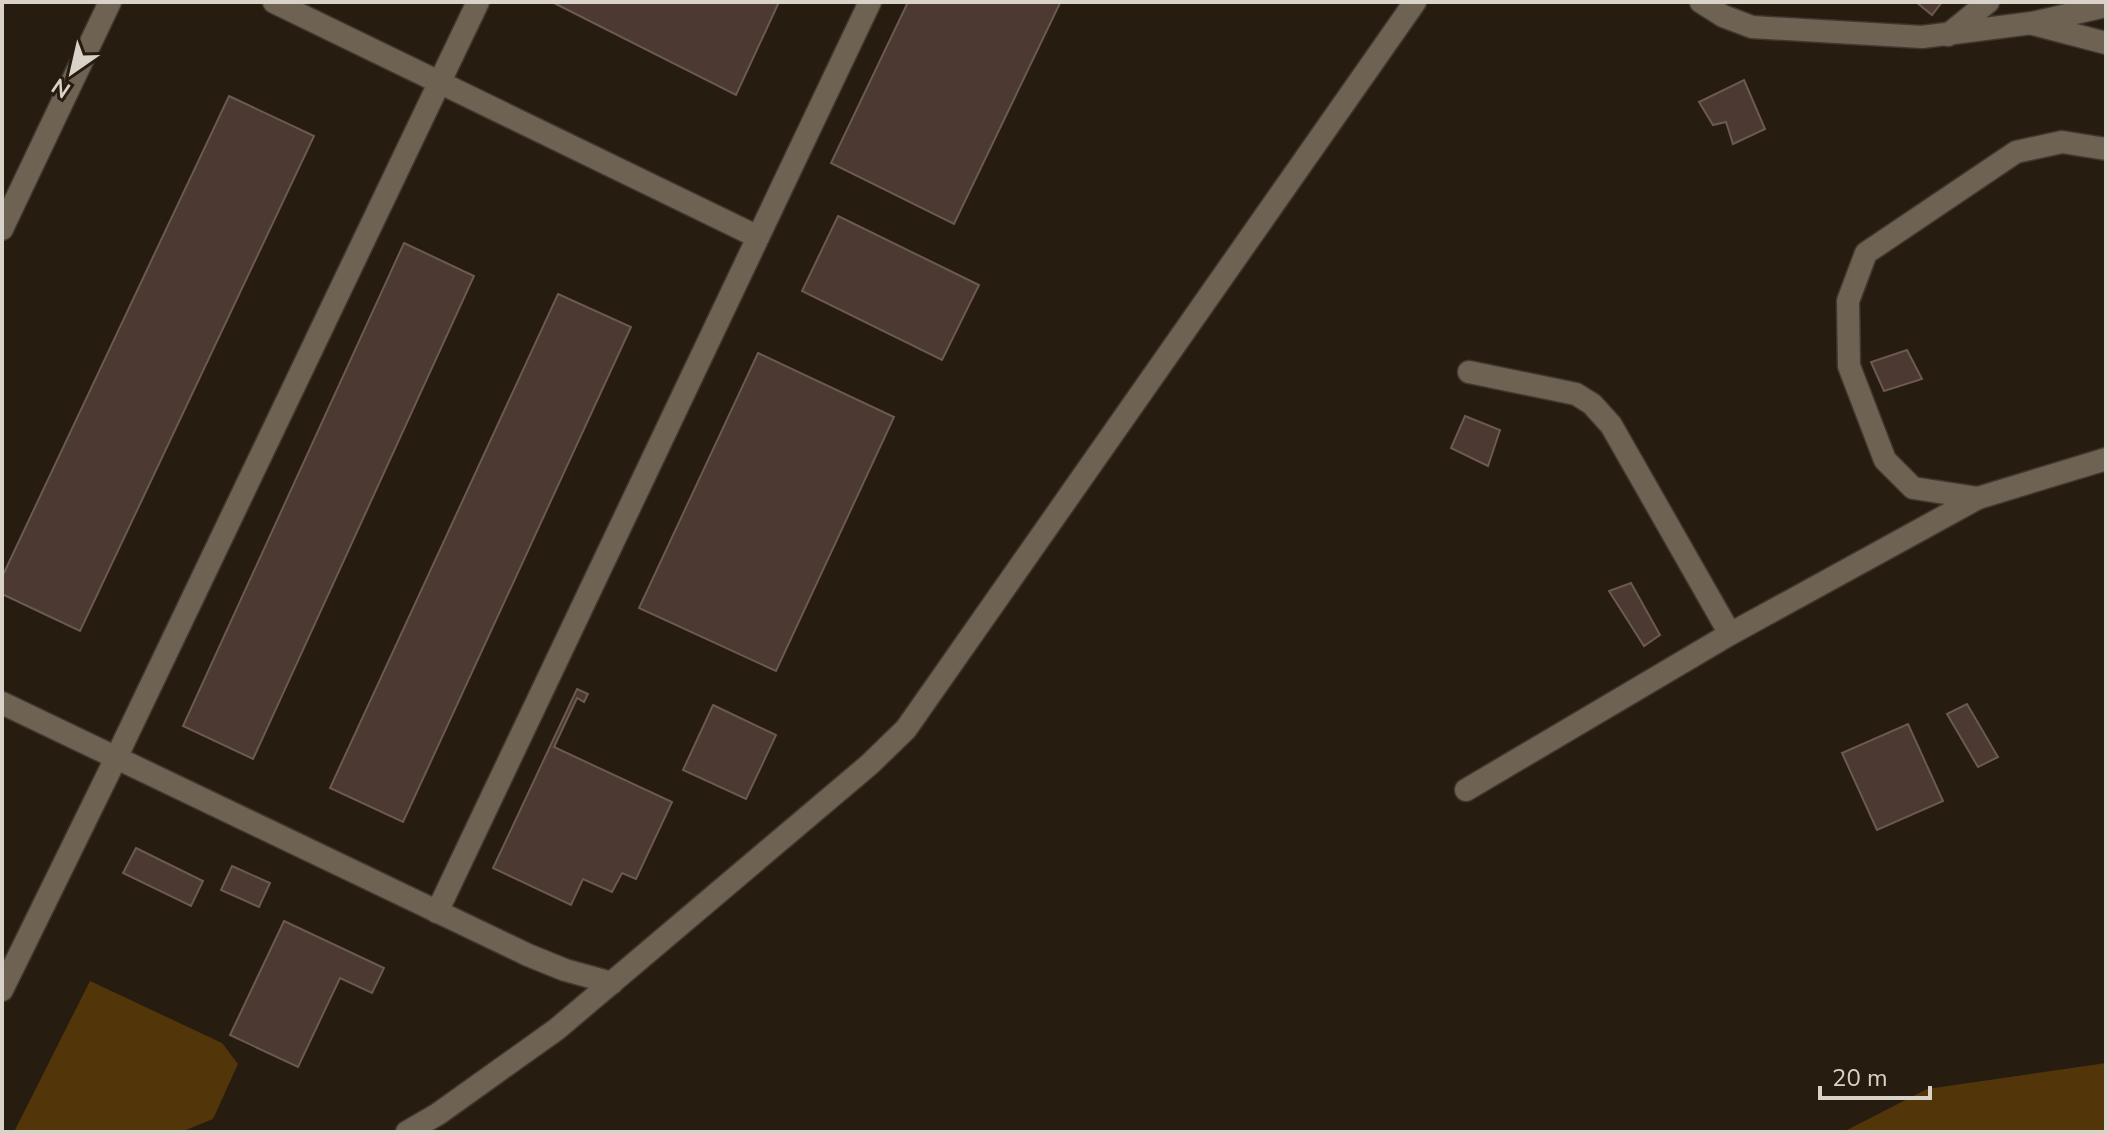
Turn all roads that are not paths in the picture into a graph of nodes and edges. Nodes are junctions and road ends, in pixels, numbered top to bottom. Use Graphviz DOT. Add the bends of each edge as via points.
graph roads {
  1 [pos="110,2"];
  2 [pos="274,2"];
  3 [pos="478,2"];
  4 [pos="870,2"];
  5 [pos="1415,2"];
  6 [pos="1701,2"];
  7 [pos="1988,2"];
  8 [pos="2106,6"];
  9 [pos="2032,23"];
  10 [pos="1947,36"];
  11 [pos="2106,43"];
  12 [pos="439,84"];
  13 [pos="2106,149"];
  14 [pos="2,229"];
  15 [pos="758,237"];
  16 [pos="1469,372"];
  17 [pos="2106,459"];
  18 [pos="1978,498"];
  19 [pos="1730,634"];
  20 [pos="2,703"];
  21 [pos="117,756"];
  22 [pos="1466,790"];
  23 [pos="437,912"];
  24 [pos="612,983"];
  25 [pos="2,990"];
  26 [pos="407,1132"];
  1 -- 14 [label="lane"];
  2 -- 12 [label="lane"];
  3 -- 12 [label="lane"];
  4 -- 15 [label="lane"];
  5 -- 24 [label="lane" via="906,729"];
  6 -- 10 [label="lane" via="1752,27"];
  7 -- 10 [label="lane"];
  8 -- 9 [label="lane"];
  9 -- 10 [label="lane"];
  9 -- 11 [label="lane"];
  12 -- 15 [label="lane"];
  12 -- 21 [label="lane"];
  13 -- 18 [label="lane" via="2062,142 2016,152 1866,253 1848,301 1849,366 1885,460 1913,488"];
  15 -- 23 [label="lane"];
  16 -- 19 [label="lane" via="1576,394 1592,404 1611,425"];
  17 -- 18 [label="lane"];
  18 -- 19 [label="lane"];
  19 -- 22 [label="lane"];
  20 -- 21 [label="lane"];
  21 -- 23 [label="lane"];
  21 -- 25 [label="lane"];
  23 -- 24 [label="lane" via="565,970"];
  24 -- 26 [label="lane" via="557,1029"];
}
